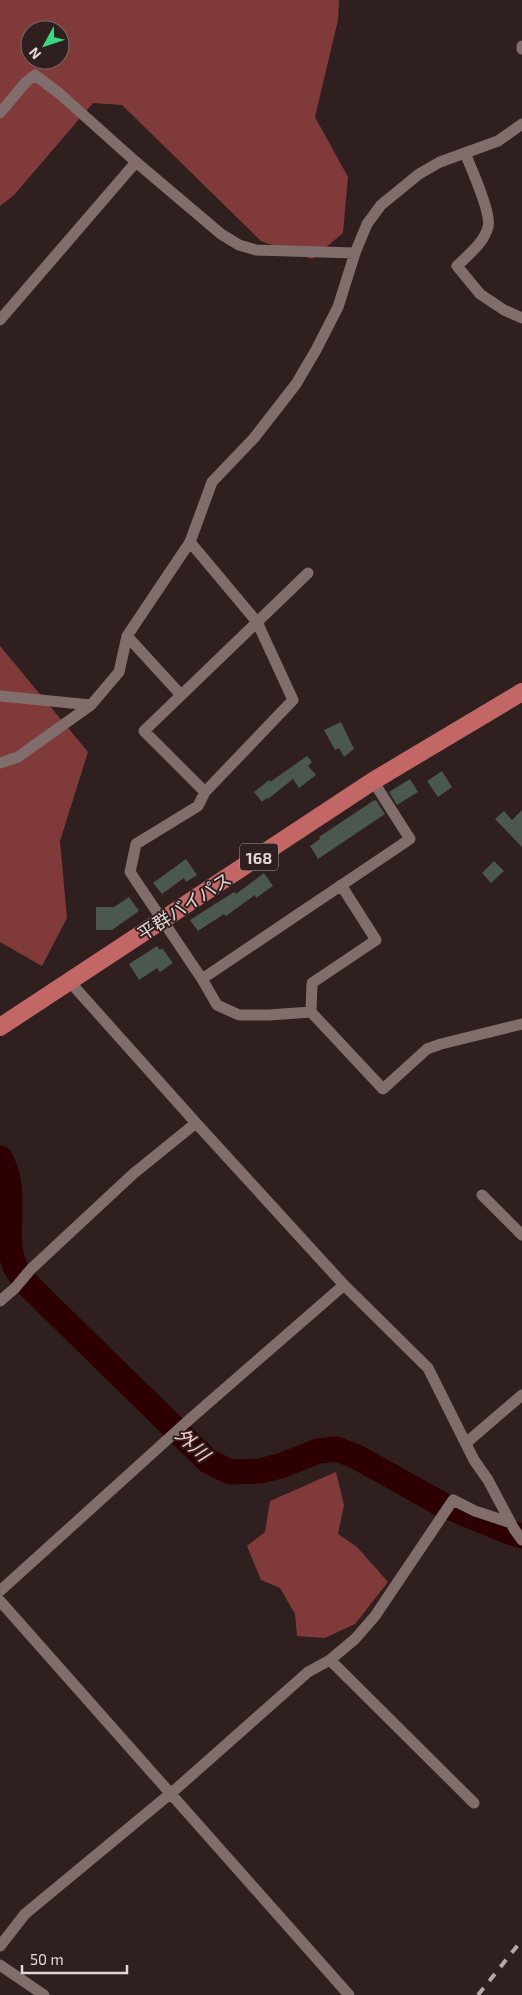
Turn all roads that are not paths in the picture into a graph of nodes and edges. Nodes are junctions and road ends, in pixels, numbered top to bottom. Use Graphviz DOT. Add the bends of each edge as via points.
graph roads {
  1 [pos="0,113"];
  2 [pos="522,124"];
  3 [pos="465,154"];
  4 [pos="136,162"];
  5 [pos="354,253"];
  6 [pos="522,318"];
  7 [pos="0,320"];
  8 [pos="190,542"];
  9 [pos="308,573"];
  10 [pos="257,622"];
  11 [pos="127,636"];
  12 [pos="522,692"];
  13 [pos="182,695"];
  14 [pos="0,696"];
  15 [pos="91,706"];
  16 [pos="0,763"];
  17 [pos="373,781"];
  18 [pos="205,792"];
  19 [pos="341,885"];
  20 [pos="163,919"];
  21 [pos="202,979"];
  22 [pos="70,982"];
  23 [pos="311,1012"];
  24 [pos="522,1024"];
  25 [pos="0,1027"];
  26 [pos="196,1123"];
  27 [pos="482,1195"];
  28 [pos="522,1235"];
  29 [pos="344,1285"];
  30 [pos="0,1301"];
  31 [pos="522,1395"];
  32 [pos="466,1443"];
  33 [pos="512,1526"];
  34 [pos="522,1540"];
  35 [pos="0,1591"];
  36 [pos="0,1600"];
  37 [pos="330,1660"];
  38 [pos="169,1794"];
  39 [pos="474,1803"];
  40 [pos="0,1946"];
  41 [pos="2,1970"];
  42 [pos="44,1995"];
  43 [pos="348,1995"];
  1 -- 4 [label="street" via="35,75"];
  2 -- 3 [label="street" via="498,141"];
  3 -- 5 [label="street" via="418,174 381,205 366,224"];
  3 -- 6 [label="street" via="488,213 488,226 481,242 457,266 480,294"];
  4 -- 5 [label="street" via="221,234 240,245 256,250"];
  4 -- 7 [label="street"];
  5 -- 8 [label="street" via="338,306 316,350 296,384 260,431 212,482"];
  8 -- 10 [label="street"];
  8 -- 11 [label="street"];
  9 -- 10 [label="street"];
  10 -- 13 [label="street"];
  10 -- 18 [label="street" via="294,700"];
  11 -- 13 [label="street"];
  11 -- 15 [label="street" via="119,672"];
  12 -- 17 [label="highway, 平群バイパス / 168"];
  13 -- 18 [label="street" via="144,731"];
  14 -- 15 [label="street"];
  15 -- 16 [label="street" via="18,757"];
  17 -- 19 [label="street" via="410,839"];
  17 -- 20 [label="highway, 平群バイパス / 168"];
  18 -- 20 [label="street" via="198,806 136,844 130,872"];
  19 -- 21 [label="street"];
  19 -- 23 [label="street" via="376,940 312,983"];
  20 -- 21 [label="street"];
  20 -- 22 [label="highway, 平群バイパス / 168"];
  21 -- 23 [label="street" via="217,1005 239,1016"];
  22 -- 25 [label="highway, 平群バイパス / 168"];
  22 -- 26 [label="street"];
  23 -- 24 [label="street" via="383,1089 428,1049"];
  26 -- 29 [label="street"];
  26 -- 30 [label="street" via="133,1174"];
  27 -- 28 [label="street"];
  29 -- 32 [label="street" via="428,1368"];
  29 -- 35 [label="street"];
  31 -- 32 [label="street"];
  32 -- 33 [label="street"];
  33 -- 34 [label="street"];
  33 -- 37 [label="street" via="453,1500 375,1616"];
  36 -- 38 [label="street"];
  37 -- 38 [label="street" via="308,1672"];
  37 -- 39 [label="street"];
  38 -- 40 [label="street" via="25,1914"];
  38 -- 43 [label="street"];
  41 -- 42 [label="street"];
}
